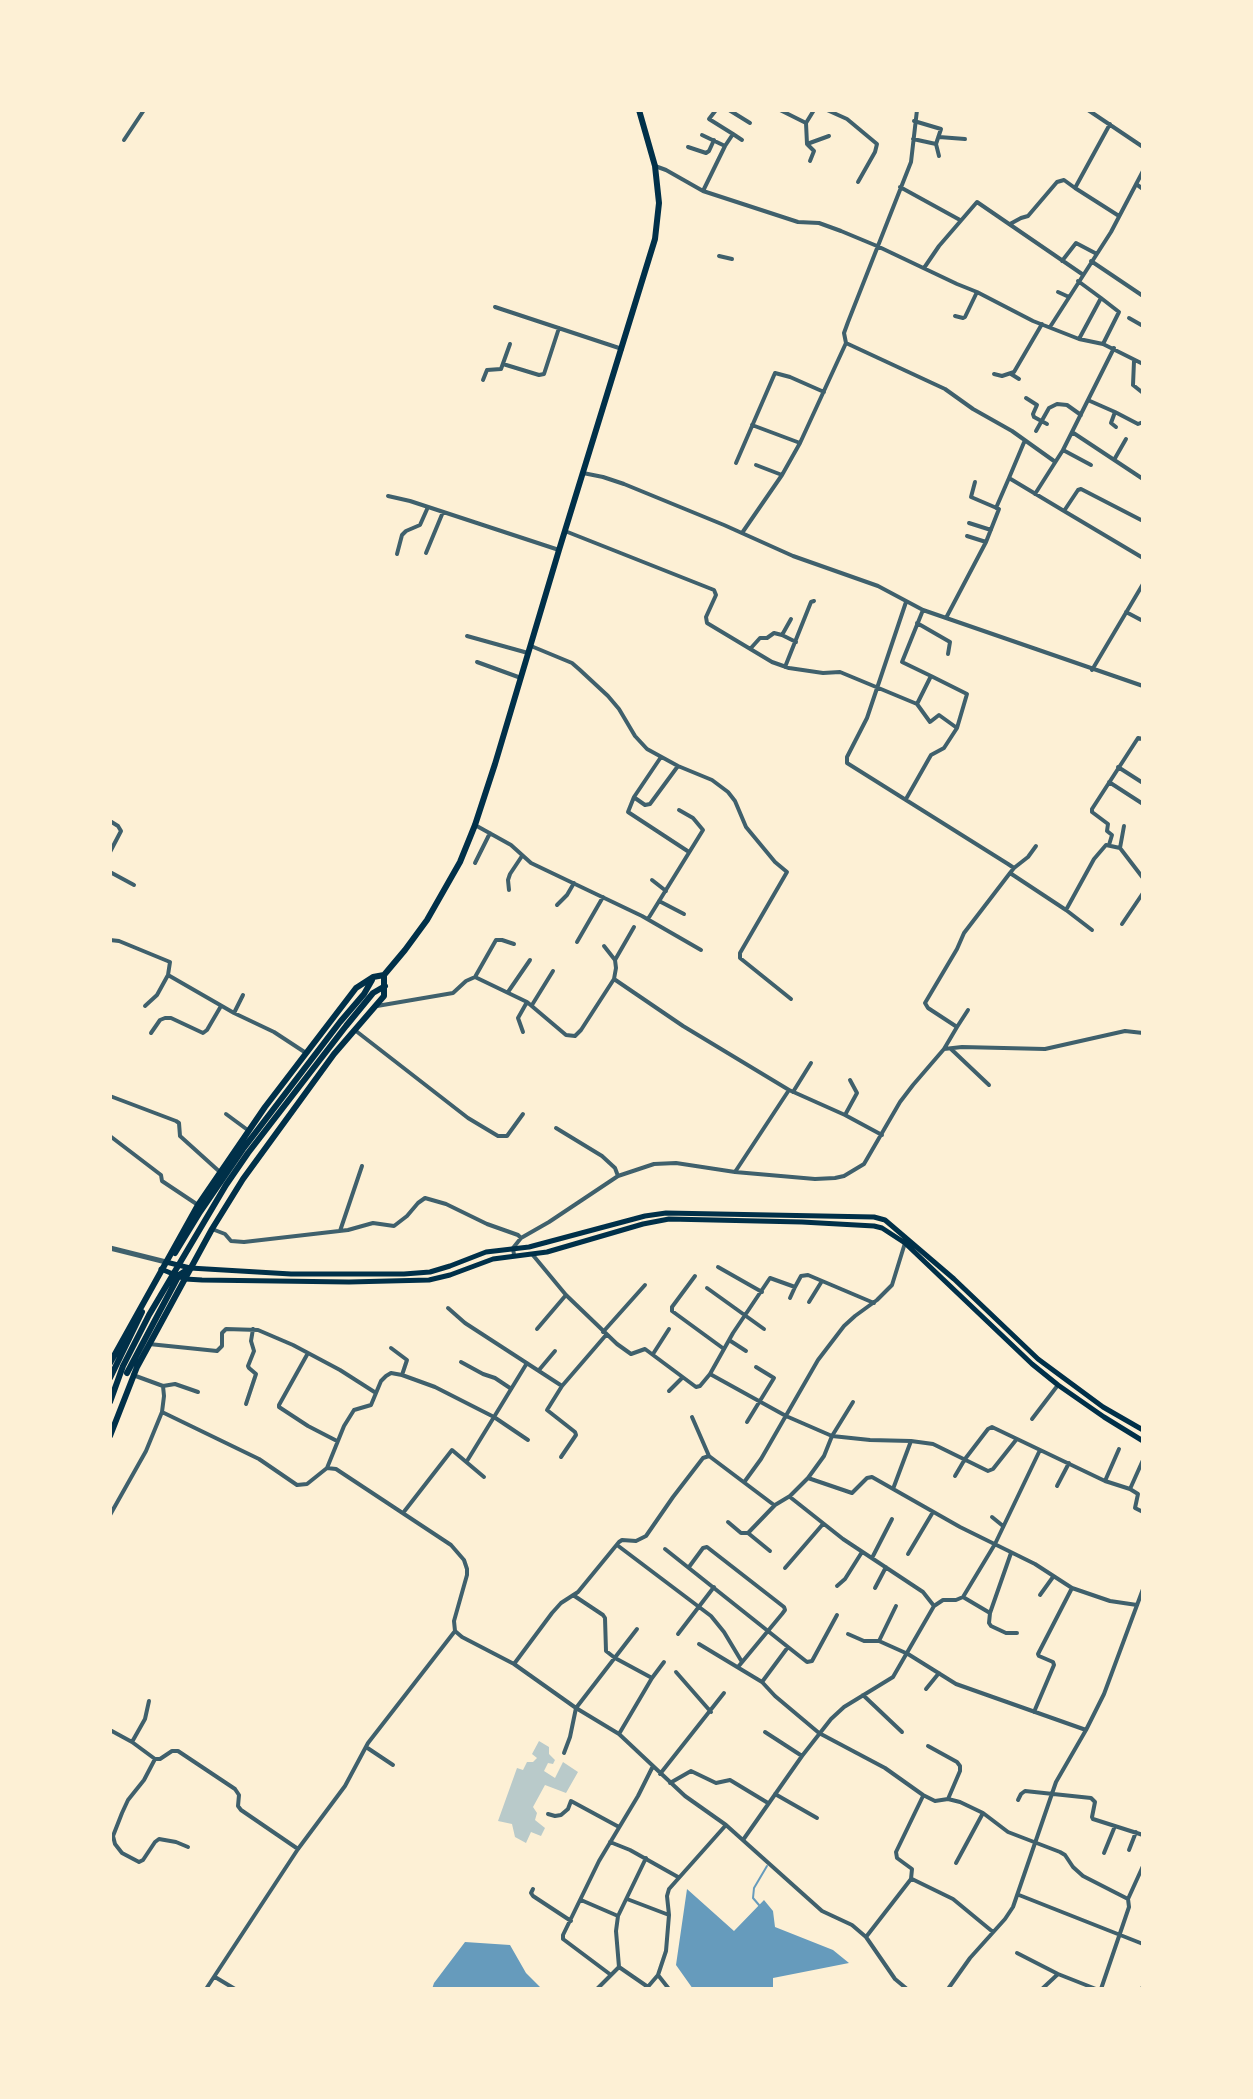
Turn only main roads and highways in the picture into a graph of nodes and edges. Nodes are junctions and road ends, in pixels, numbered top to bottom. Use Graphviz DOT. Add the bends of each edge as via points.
graph roads {
  1 [pos="639,110"];
  2 [pos="384,975"];
  3 [pos="373,977"];
  4 [pos="385,986"];
  5 [pos="293,1090"];
  6 [pos="802,1214"];
  7 [pos="221,1215"];
  8 [pos="694,1215"];
  9 [pos="802,1222"];
  10 [pos="513,1252"];
  11 [pos="176,1265"];
  12 [pos="165,1268"];
  13 [pos="190,1268"];
  14 [pos="291,1274"];
  15 [pos="181,1278"];
  16 [pos="291,1282"];
  17 [pos="110,1363"];
  18 [pos="110,1370"];
  19 [pos="130,1374"];
  20 [pos="110,1378"];
  21 [pos="1070,1383"];
  22 [pos="1065,1391"];
  23 [pos="110,1402"];
  24 [pos="1143,1430"];
  25 [pos="110,1436"];
  26 [pos="1143,1441"];
  1 -- 2 [label="main road" via="655,166 655,239 475,825 435,907"];
  2 -- 3 [label="main road"];
  2 -- 4 [label="main road"];
  3 -- 5 [label="main road"];
  3 -- 12 [label="main road" via="356,988 249,1131 198,1205"];
  4 -- 5 [label="main road" via="373,993"];
  4 -- 7 [label="main road" via="384,996 334,1054"];
  5 -- 20 [label="main road" via="200,1212"];
  5 -- 23 [label="main road" via="206,1216 149,1315"];
  6 -- 8 [label="main road"];
  6 -- 9 [label="main road"];
  6 -- 21 [label="main road" via="885,1220"];
  7 -- 11 [label="main road" via="203,1223"];
  7 -- 13 [label="main road"];
  8 -- 9 [label="main road"];
  8 -- 10 [label="main road" via="547,1252"];
  8 -- 10 [label="main road" via="645,1216"];
  9 -- 22 [label="main road" via="882,1228 905,1243"];
  10 -- 14 [label="main road" via="486,1252 430,1272"];
  10 -- 16 [label="main road" via="429,1280"];
  11 -- 12 [label="main road"];
  11 -- 13 [label="main road"];
  12 -- 15 [label="main road"];
  12 -- 17 [label="main road"];
  13 -- 14 [label="main road"];
  13 -- 15 [label="main road"];
  14 -- 16 [label="main road"];
  15 -- 16 [label="main road"];
  15 -- 19 [label="main road"];
  15 -- 19 [label="main road"];
  18 -- 19 [label="main road"];
  19 -- 25 [label="main road"];
  21 -- 22 [label="main road"];
  21 -- 24 [label="main road"];
  22 -- 26 [label="main road"];
}
